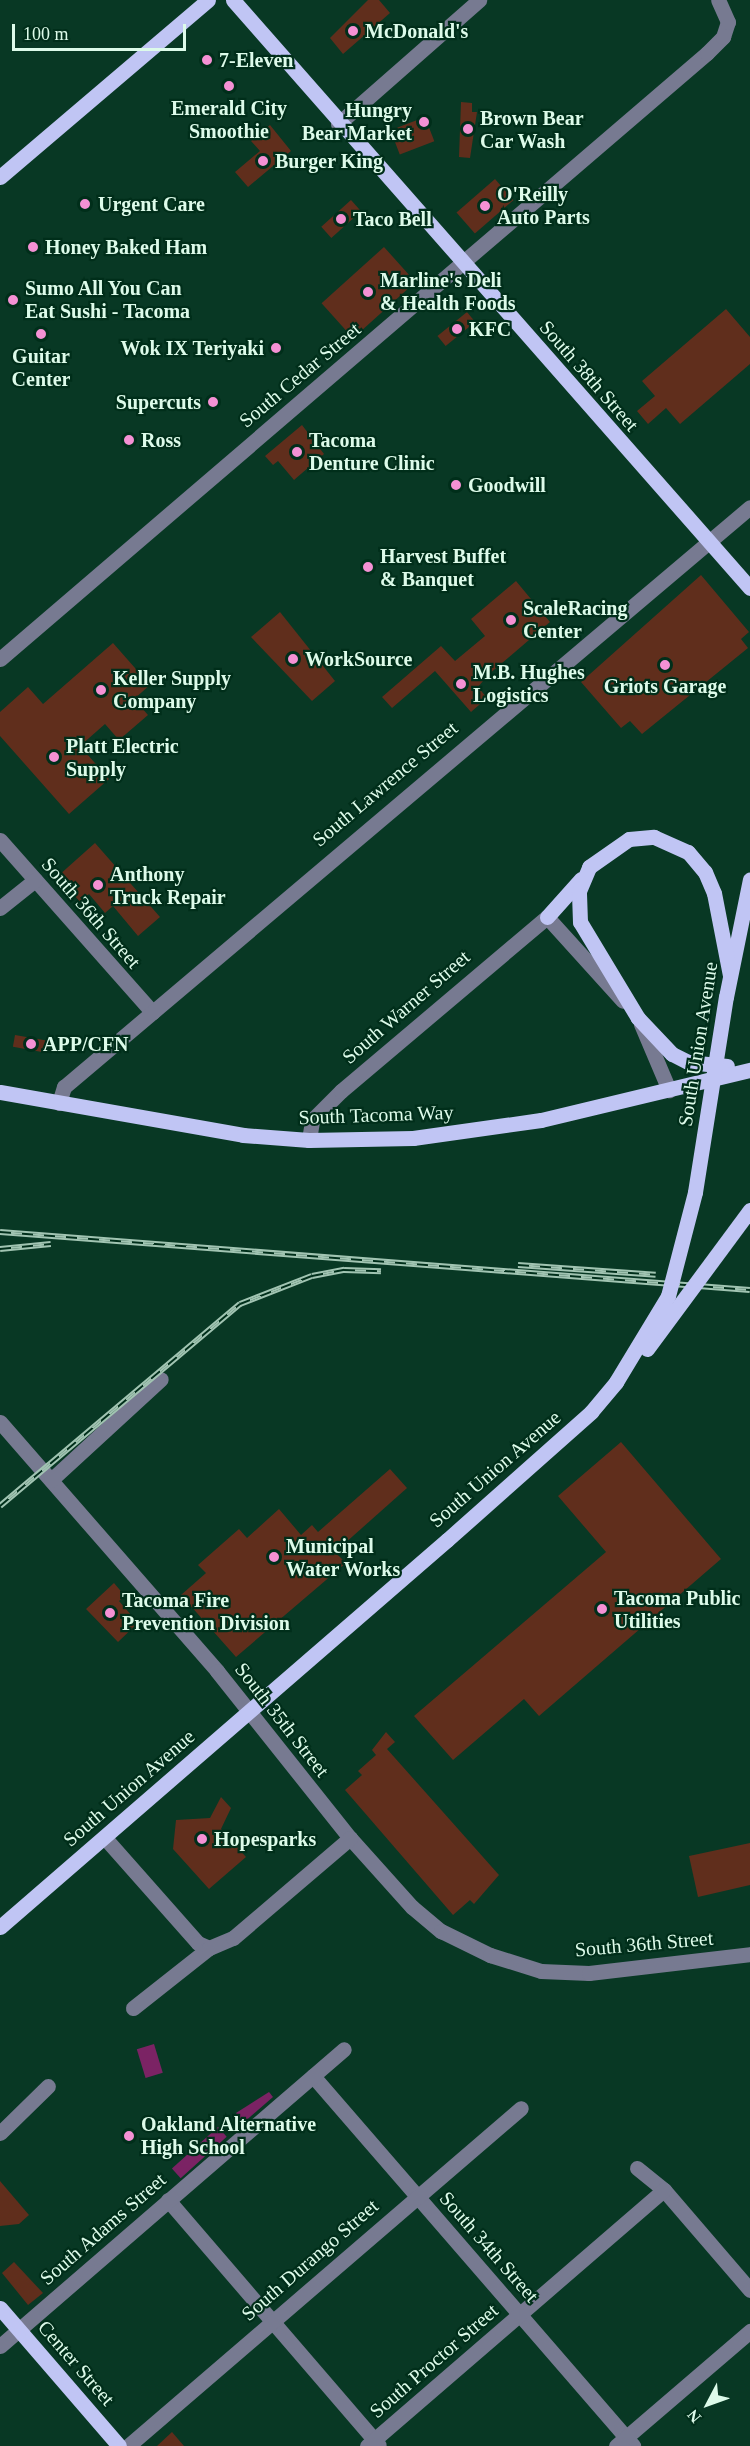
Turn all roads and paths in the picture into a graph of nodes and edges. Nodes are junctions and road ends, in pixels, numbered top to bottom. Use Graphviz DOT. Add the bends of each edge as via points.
graph roads {
  1 [pos="208,0"];
  2 [pos="233,0"];
  3 [pos="479,0"];
  4 [pos="718,0"];
  5 [pos="338,124"];
  6 [pos="0,177"];
  7 [pos="463,263"];
  8 [pos="750,507"];
  9 [pos="708,542"];
  10 [pos="750,588"];
  11 [pos="0,659"];
  12 [pos="0,840"];
  13 [pos="582,878"];
  14 [pos="750,879"];
  15 [pos="35,880"];
  16 [pos="0,908"];
  17 [pos="547,917"];
  18 [pos="730,975"];
  19 [pos="152,1012"];
  20 [pos="638,1018"];
  21 [pos="750,1069"];
  22 [pos="669,1090"];
  23 [pos="0,1092"];
  24 [pos="59,1103"];
  25 [pos="309,1140"];
  26 [pos="750,1210"];
  27 [pos="161,1379"];
  28 [pos="616,1382"];
  29 [pos="0,1422"];
  30 [pos="51,1480"];
  31 [pos="249,1712"];
  32 [pos="105,1838"];
  33 [pos="350,1838"];
  34 [pos="0,1928"];
  35 [pos="441,1931"];
  36 [pos="209,1948"];
  37 [pos="750,1954"];
  38 [pos="133,2008"];
  39 [pos="344,2049"];
  40 [pos="313,2076"];
  41 [pos="48,2086"];
  42 [pos="521,2108"];
  43 [pos="0,2133"];
  44 [pos="637,2168"];
  45 [pos="664,2190"];
  46 [pos="417,2195"];
  47 [pos="168,2200"];
  48 [pos="750,2290"];
  49 [pos="0,2308"];
  50 [pos="520,2315"];
  51 [pos="272,2321"];
  52 [pos="19,2330"];
  53 [pos="750,2331"];
  54 [pos="0,2346"];
  55 [pos="625,2443"];
  56 [pos="374,2444"];
  57 [pos="119,2446"];
  58 [pos="128,2446"];
  1 -- 6 [label="main road"];
  2 -- 5 [label="main road, South 38th Street"];
  3 -- 5 [label="street"];
  4 -- 7 [label="street, South Cedar Street" via="728,22 723,37"];
  5 -- 7 [label="main road, South 38th Street"];
  7 -- 9 [label="main road, South 38th Street"];
  7 -- 11 [label="street, South Cedar Street"];
  8 -- 9 [label="street, South Lawrence Street"];
  9 -- 10 [label="main road, South 38th Street"];
  9 -- 19 [label="street, South Lawrence Street"];
  12 -- 15 [label="street, South 36th Street"];
  13 -- 17 [label="main road"];
  13 -- 18 [label="main road" via="600,855 629,839 654,837 677,845 697,861 709,880"];
  13 -- 20 [label="main road" via="580,922"];
  14 -- 18 [label="main road, South Union Avenue"];
  15 -- 16 [label="street"];
  15 -- 19 [label="street, South 36th Street"];
  17 -- 20 [label="street"];
  17 -- 25 [label="street, South Warner Street" via="341,1090 312,1120"];
  18 -- 28 [label="main road, South Union Avenue, bridge" via="683,1248 668,1296"];
  19 -- 24 [label="street, South Lawrence Street" via="64,1087"];
  20 -- 21 [label="main road" via="672,1054 688,1062"];
  20 -- 22 [label="street"];
  21 -- 22 [label="main road, South Tacoma Way"];
  22 -- 25 [label="main road, South Tacoma Way" via="482,1131"];
  23 -- 24 [label="main road, South Tacoma Way"];
  24 -- 25 [label="main road, South Tacoma Way" via="190,1128"];
  26 -- 28 [label="main road, bridge" via="682,1305"];
  27 -- 30 [label="street"];
  28 -- 31 [label="main road, South Union Avenue, bridge" via="555,1446"];
  29 -- 30 [label="street, South 35th Street"];
  30 -- 31 [label="street, South 35th Street"];
  31 -- 32 [label="main road, South Union Avenue"];
  31 -- 33 [label="street, South 35th Street"];
  32 -- 34 [label="main road, South Union Avenue"];
  32 -- 36 [label="street" via="198,1943"];
  33 -- 35 [label="street, South 35th Street" via="412,1907"];
  33 -- 36 [label="street" via="233,1938"];
  35 -- 37 [label="street, South 36th Street" via="490,1955 541,1971 589,1973"];
  36 -- 38 [label="street"];
  39 -- 40 [label="street, South Adams Street"];
  40 -- 46 [label="street, South 34th Street"];
  40 -- 47 [label="street, South Adams Street"];
  41 -- 43 [label="street"];
  42 -- 46 [label="street, South Durango Street"];
  44 -- 45 [label="street"];
  45 -- 48 [label="street"];
  45 -- 50 [label="street, South Proctor Street"];
  46 -- 50 [label="street, South 34th Street"];
  46 -- 51 [label="street, South Durango Street"];
  47 -- 51 [label="street"];
  47 -- 52 [label="street, South Adams Street"];
  49 -- 52 [label="main road, Center Street"];
  50 -- 55 [label="street, South 34th Street"];
  50 -- 56 [label="street, South Proctor Street"];
  51 -- 56 [label="street"];
  51 -- 58 [label="street, South Durango Street"];
  52 -- 54 [label="street, South Adams Street"];
  52 -- 57 [label="main road, Center Street"];
  53 -- 55 [label="street"];
}
